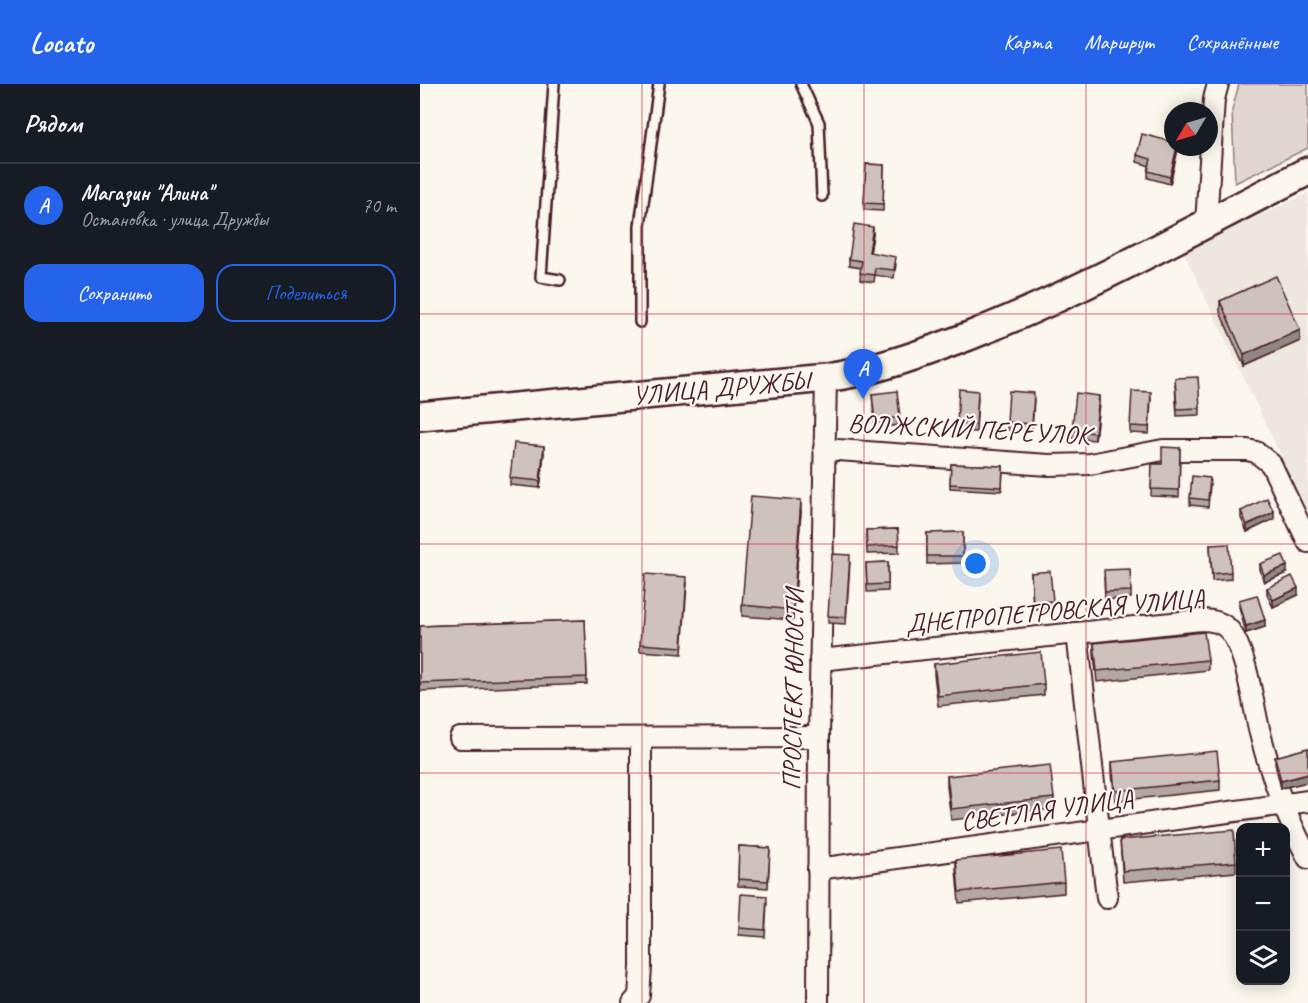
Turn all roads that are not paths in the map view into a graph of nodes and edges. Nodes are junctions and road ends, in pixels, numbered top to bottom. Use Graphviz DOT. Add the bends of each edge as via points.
graph roads {
  1 [pos="554,84"];
  2 [pos="659,84"];
  3 [pos="801,84"];
  4 [pos="1218,84"];
  5 [pos="1308,171"];
  6 [pos="822,196"];
  7 [pos="1206,223"];
  8 [pos="560,280"];
  9 [pos="640,322"];
  10 [pos="826,378"];
  11 [pos="420,416"];
  12 [pos="824,449"];
  13 [pos="1308,542"];
  14 [pos="1077,633"];
  15 [pos="820,660"];
  16 [pos="819,737"];
  17 [pos="460,738"];
  18 [pos="641,738"];
  19 [pos="1308,801"];
  20 [pos="1283,805"];
  21 [pos="1100,830"];
  22 [pos="1308,858"];
  23 [pos="818,869"];
  24 [pos="1107,898"];
  25 [pos="633,1003"];
  26 [pos="818,1003"];
  1 -- 8 [label="lane" via="541,277"];
  2 -- 9 [label="lane" via="640,226"];
  3 -- 6 [label="lane" via="819,123"];
  4 -- 7 [label="street"];
  5 -- 7 [label="street, УЛИЦА ДРУЖБЫ"];
  7 -- 10 [label="street, УЛИЦА ДРУЖБЫ" via="993,326 927,352"];
  10 -- 11 [label="street, УЛИЦА ДРУЖБЫ"];
  10 -- 12 [label="street, ПРОСПЕКТ ЮНОСТИ"];
  12 -- 13 [label="street, ВОЛЖСКИЙ ПЕРЕУЛОК" via="1049,465 1090,464 1163,450 1247,450 1256,452 1271,465"];
  12 -- 15 [label="street, ПРОСПЕКТ ЮНОСТИ"];
  14 -- 15 [label="street, ДНЕПРОПЕТРОВСКАЯ УЛИЦА"];
  14 -- 20 [label="street, ДНЕПРОПЕТРОВСКАЯ УЛИЦА" via="1209,620 1225,626 1240,649 1268,762"];
  14 -- 21 [label="street"];
  15 -- 16 [label="street, ПРОСПЕКТ ЮНОСТИ"];
  16 -- 18 [label="street"];
  16 -- 23 [label="street, ПРОСПЕКТ ЮНОСТИ"];
  17 -- 18 [label="street"];
  18 -- 25 [label="street" via="641,967 639,996"];
  19 -- 20 [label="street"];
  20 -- 21 [label="street, СВЕТЛАЯ УЛИЦА"];
  20 -- 22 [label="street, ДНЕПРОПЕТРОВСКАЯ УЛИЦА"];
  21 -- 23 [label="street, СВЕТЛАЯ УЛИЦА"];
  21 -- 24 [label="street"];
  23 -- 26 [label="street, ПРОСПЕКТ ЮНОСТИ"];
}
